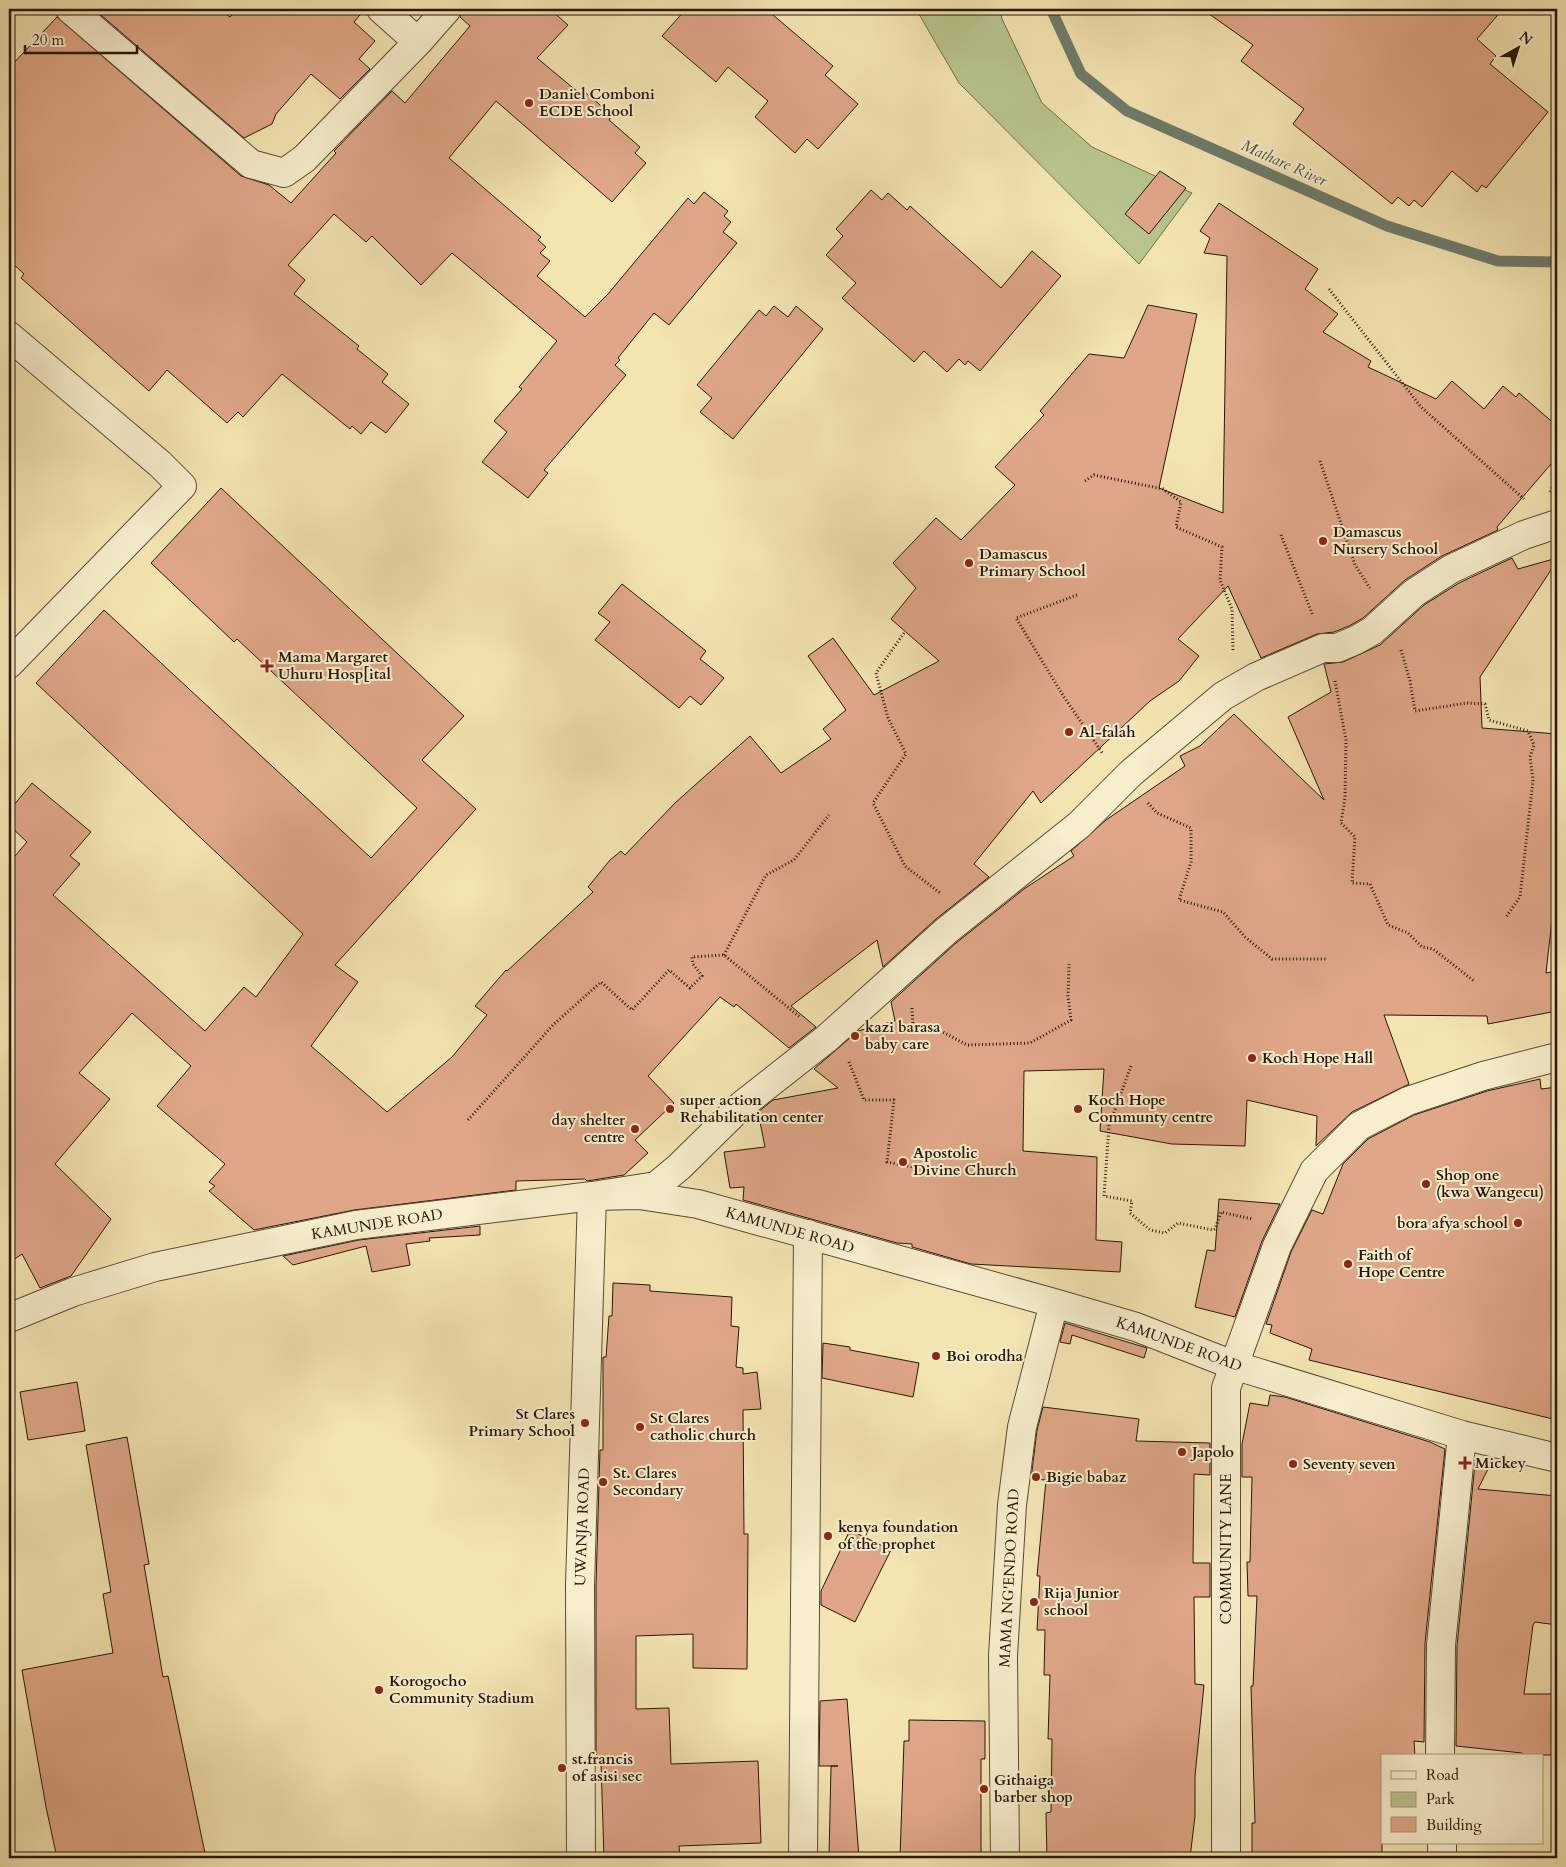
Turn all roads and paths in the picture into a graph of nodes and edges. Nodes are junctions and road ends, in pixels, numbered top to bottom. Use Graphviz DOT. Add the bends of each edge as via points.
graph roads {
  1 [pos="70,9"];
  2 [pos="381,9"];
  3 [pos="447,9"];
  4 [pos="418,42"];
  5 [pos="1329,289"];
  6 [pos="9,336"];
  7 [pos="1320,461"];
  8 [pos="1085,481"];
  9 [pos="1525,500"];
  10 [pos="1557,524"];
  11 [pos="1281,535"];
  12 [pos="1076,595"];
  13 [pos="1380,623"];
  14 [pos="904,633"];
  15 [pos="1324,648"];
  16 [pos="1226,656"];
  17 [pos="9,664"];
  18 [pos="1119,785"];
  19 [pos="829,815"];
  20 [pos="948,892"];
  21 [pos="1506,917"];
  22 [pos="724,954"];
  23 [pos="1326,960"];
  24 [pos="1069,964"];
  25 [pos="893,980"];
  26 [pos="1474,981"];
  27 [pos="828,1037"];
  28 [pos="1557,1057"];
  29 [pos="1131,1066"];
  30 [pos="468,1120"];
  31 [pos="959,1176"];
  32 [pos="592,1196"];
  33 [pos="1257,1220"];
  34 [pos="808,1234"];
  35 [pos="1054,1303"];
  36 [pos="9,1318"];
  37 [pos="1232,1365"];
  38 [pos="1462,1435"];
  39 [pos="1557,1458"];
  40 [pos="1440,1754"];
  41 [pos="1442,1844"];
  42 [pos="581,1858"];
  43 [pos="803,1858"];
  44 [pos="1004,1858"];
  45 [pos="1226,1858"];
  46 [pos="1442,1858"];
  1 -- 4 [label="street" via="251,164 284,173 304,159"];
  2 -- 4 [label="street"];
  3 -- 4 [label="street"];
  5 -- 9 [label="path" via="1422,407"];
  6 -- 17 [label="street" via="182,486"];
  7 -- 13 [label="path" via="1355,565"];
  8 -- 16 [label="path" via="1094,475 1163,489 1181,502 1176,527 1222,547 1220,580 1232,609 1233,651"];
  10 -- 13 [label="street" via="1524,535 1451,569 1414,593"];
  11 -- 15 [label="path"];
  12 -- 18 [label="path" via="1016,618"];
  13 -- 15 [label="street" via="1337,648"];
  13 -- 21 [label="path" via="1387,646 1400,644 1415,711 1467,703 1485,704 1489,720 1528,731 1533,740 1530,757 1533,780 1520,897"];
  14 -- 20 [label="path" via="876,673 888,718 906,754 873,803 905,866 940,893"];
  15 -- 18 [label="street" via="1256,677 1223,696"];
  15 -- 26 [label="path" via="1332,670 1346,740 1346,798 1341,823 1355,837 1352,883 1370,884 1388,925 1408,933 1422,948 1432,949"];
  18 -- 23 [label="path" via="1143,798 1157,813 1191,828 1191,862 1178,900 1222,912 1272,959"];
  18 -- 25 [label="street" via="1079,825 946,931"];
  19 -- 22 [label="path" via="794,860 766,875"];
  22 -- 27 [label="path"];
  22 -- 30 [label="path" via="692,957 702,976 690,988 669,970 632,1010 601,982 553,1025"];
  24 -- 25 [label="path" via="1071,1020 1030,1043 967,1045 941,1031 913,1026 912,1007"];
  25 -- 27 [label="street"];
  27 -- 31 [label="path" via="848,1058 864,1100 894,1100 886,1162"];
  27 -- 32 [label="street" via="742,1105 656,1186"];
  28 -- 37 [label="street, COMMUNITY LANE" via="1483,1076 1408,1101 1359,1126 1341,1141 1314,1172 1277,1246"];
  29 -- 33 [label="path" via="1109,1126 1104,1196 1132,1201 1130,1213 1150,1230 1165,1233 1178,1223 1216,1229 1221,1212"];
  32 -- 34 [label="street, KAMUNDE ROAD" via="639,1195 698,1204"];
  32 -- 36 [label="street, KAMUNDE ROAD" via="366,1224 185,1260 82,1289"];
  32 -- 42 [label="street, UWANJA ROAD" via="580,1585"];
  34 -- 35 [label="street, KAMUNDE ROAD"];
  34 -- 43 [label="street"];
  35 -- 37 [label="street, KAMUNDE ROAD" via="1136,1328"];
  35 -- 44 [label="street, MAMA NG'ENDO ROAD" via="1022,1427 1012,1505 1003,1656"];
  37 -- 38 [label="street, KAMUNDE ROAD"];
  37 -- 45 [label="street, COMMUNITY LANE" via="1226,1388"];
  38 -- 39 [label="street, KAMUNDE ROAD"];
  38 -- 40 [label="street" via="1441,1646"];
  41 -- 46 [label="street"];
}
